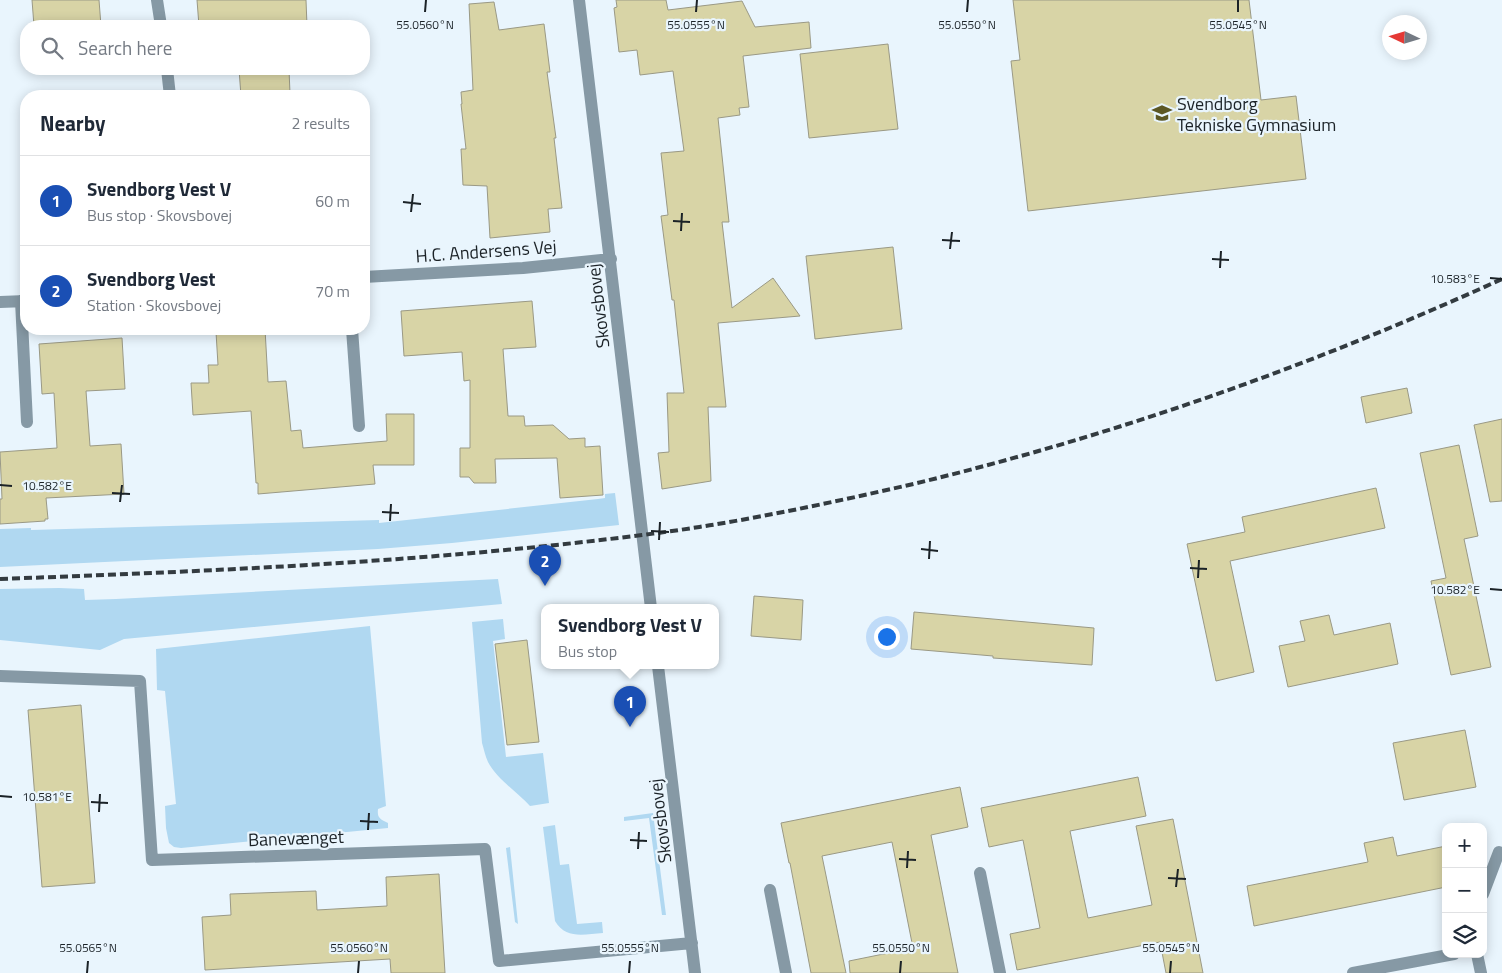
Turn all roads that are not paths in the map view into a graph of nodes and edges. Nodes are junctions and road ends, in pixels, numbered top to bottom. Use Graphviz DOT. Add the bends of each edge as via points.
graph roads {
  1 [pos="157,0"];
  2 [pos="579,0"];
  3 [pos="160,20"];
  4 [pos="168,75"];
  5 [pos="169,90"];
  6 [pos="611,259"];
  7 [pos="370,277"];
  8 [pos="20,301"];
  9 [pos="0,302"];
  10 [pos="25,335"];
  11 [pos="352,335"];
  12 [pos="28,422"];
  13 [pos="358,426"];
  14 [pos="651,604"];
  15 [pos="658,669"];
  16 [pos="0,676"];
  17 [pos="1500,852"];
  18 [pos="980,873"];
  19 [pos="1487,884"];
  20 [pos="770,890"];
  21 [pos="692,943"];
  22 [pos="1442,956"];
  23 [pos="1478,958"];
  24 [pos="695,973"];
  25 [pos="786,973"];
  26 [pos="1000,973"];
  27 [pos="1353,973"];
  28 [pos="1481,973"];
  1 -- 3 [label="street"];
  2 -- 6 [label="street, Skovsbovej"];
  4 -- 5 [label="street"];
  6 -- 7 [label="street, H.C. Andersens Vej" via="523,268"];
  6 -- 14 [label="street, Skovsbovej"];
  8 -- 9 [label="street"];
  10 -- 12 [label="street"];
  11 -- 13 [label="street"];
  15 -- 21 [label="street, Skovsbovej"];
  16 -- 21 [label="street, Banevænget" via="140,681 152,860 486,849 499,961"];
  17 -- 19 [label="street"];
  18 -- 26 [label="street"];
  20 -- 25 [label="street"];
  21 -- 24 [label="street, Skovsbovej"];
  22 -- 27 [label="street"];
  23 -- 28 [label="street"];
}
